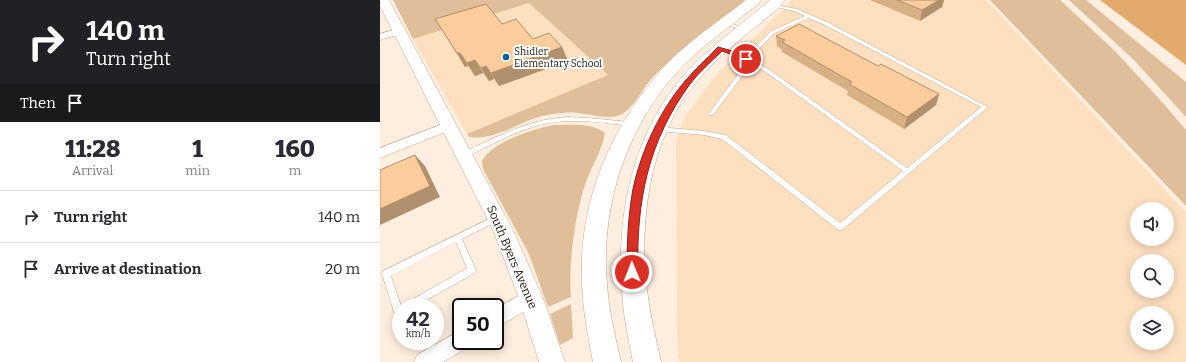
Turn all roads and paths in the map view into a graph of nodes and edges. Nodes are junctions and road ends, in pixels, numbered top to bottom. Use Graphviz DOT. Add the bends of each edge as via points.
graph roads {
  1 [pos="383,0"];
  2 [pos="768,2"];
  3 [pos="808,16"];
  4 [pos="724,23"];
  5 [pos="744,29"];
  6 [pos="400,31"];
  7 [pos="380,37"];
  8 [pos="721,49"];
  9 [pos="749,61"];
  10 [pos="711,114"];
  11 [pos="630,124"];
  12 [pos="448,126"];
  13 [pos="658,129"];
  14 [pos="380,153"];
  15 [pos="464,155"];
  16 [pos="907,171"];
  17 [pos="497,218"];
  18 [pos="458,238"];
  19 [pos="394,298"];
  20 [pos="422,298"];
  21 [pos="531,298"];
  22 [pos="504,314"];
  23 [pos="452,345"];
  24 [pos="424,362"];
  25 [pos="552,362"];
  26 [pos="607,362"];
  27 [pos="647,362"];
  1 -- 6 [label="street, South Byers Avenue"];
  2 -- 3 [label="lane"];
  2 -- 4 [label="main road"];
  2 -- 5 [label="main road"];
  3 -- 9 [label="lane" via="773,32"];
  3 -- 16 [label="lane" via="985,107"];
  4 -- 5 [label="lane"];
  4 -- 11 [label="main road" via="670,70 643,102"];
  5 -- 8 [label="main road"];
  6 -- 7 [label="street"];
  6 -- 12 [label="street, South Byers Avenue"];
  8 -- 9 [label="lane" via="738,54"];
  8 -- 13 [label="main road" via="688,82"];
  9 -- 10 [label="lane"];
  9 -- 16 [label="lane" via="769,72"];
  11 -- 15 [label="lane" via="568,119 546,121 521,129"];
  11 -- 26 [label="main road" via="606,183 594,236 595,302"];
  12 -- 14 [label="street"];
  12 -- 15 [label="street, South Byers Avenue"];
  13 -- 16 [label="lane" via="724,137 840,227"];
  13 -- 27 [label="main road" via="638,189 632,242 635,304"];
  15 -- 17 [label="street, South Byers Avenue"];
  17 -- 18 [label="lane"];
  17 -- 21 [label="street, South Byers Avenue"];
  18 -- 19 [label="lane" via="386,274"];
  18 -- 20 [label="lane" via="472,270"];
  21 -- 22 [label="street"];
  21 -- 25 [label="street, South Byers Avenue"];
  23 -- 24 [label="street"];
}
